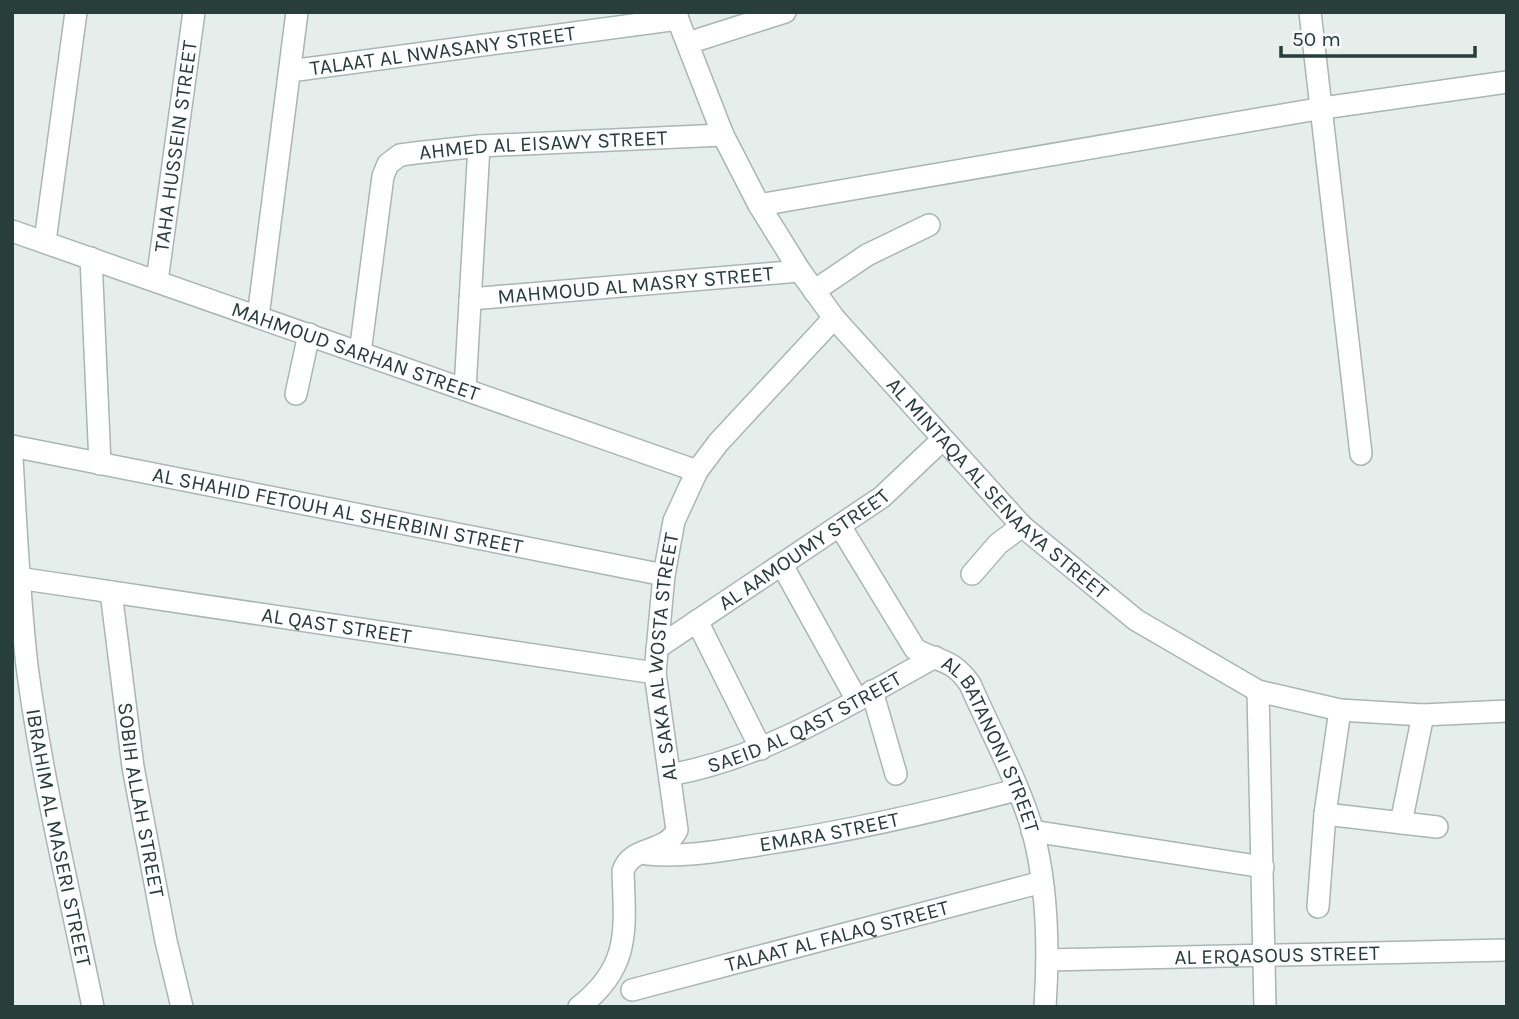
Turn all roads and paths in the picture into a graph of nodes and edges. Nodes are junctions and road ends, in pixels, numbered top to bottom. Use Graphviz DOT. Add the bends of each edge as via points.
graph roads {
  1 [pos="76,12"];
  2 [pos="194,12"];
  3 [pos="298,12"];
  4 [pos="785,12"];
  5 [pos="1310,12"];
  6 [pos="676,16"];
  7 [pos="688,43"];
  8 [pos="290,71"];
  9 [pos="1507,82"];
  10 [pos="1323,108"];
  11 [pos="723,135"];
  12 [pos="479,146"];
  13 [pos="759,205"];
  14 [pos="929,225"];
  15 [pos="12,231"];
  16 [pos="45,241"];
  17 [pos="91,258"];
  18 [pos="800,271"];
  19 [pos="157,281"];
  20 [pos="814,290"];
  21 [pos="470,299"];
  22 [pos="258,317"];
  23 [pos="834,318"];
  24 [pos="309,334"];
  25 [pos="360,352"];
  26 [pos="465,389"];
  27 [pos="296,394"];
  28 [pos="942,440"];
  29 [pos="12,446"];
  30 [pos="1361,453"];
  31 [pos="12,458"];
  32 [pos="100,464"];
  33 [pos="697,471"];
  34 [pos="840,526"];
  35 [pos="1022,526"];
  36 [pos="782,565"];
  37 [pos="972,574"];
  38 [pos="664,575"];
  39 [pos="18,578"];
  40 [pos="111,592"];
  41 [pos="697,621"];
  42 [pos="657,648"];
  43 [pos="935,657"];
  44 [pos="655,673"];
  45 [pos="1258,691"];
  46 [pos="865,695"];
  47 [pos="1340,710"];
  48 [pos="1507,712"];
  49 [pos="1423,715"];
  50 [pos="761,749"];
  51 [pos="896,774"];
  52 [pos="670,775"];
  53 [pos="1016,790"];
  54 [pos="1325,814"];
  55 [pos="1401,823"];
  56 [pos="1437,827"];
  57 [pos="1032,831"];
  58 [pos="638,853"];
  59 [pos="1264,867"];
  60 [pos="1042,882"];
  61 [pos="1318,906"];
  62 [pos="621,950"];
  63 [pos="1507,950"];
  64 [pos="1264,955"];
  65 [pos="1048,960"];
  66 [pos="634,999"];
  67 [pos="93,1007"];
  68 [pos="182,1007"];
  69 [pos="579,1007"];
  70 [pos="1045,1007"];
  71 [pos="1265,1007"];
  1 -- 16 [label="street"];
  2 -- 19 [label="street, TAHA HUSSEIN STREET"];
  3 -- 8 [label="street"];
  4 -- 7 [label="street"];
  5 -- 10 [label="street"];
  6 -- 7 [label="street, AL MINTAQA AL SENAAYA STREET"];
  6 -- 8 [label="street, TALAAT AL NWASANY STREET"];
  7 -- 11 [label="street, AL MINTAQA AL SENAAYA STREET"];
  8 -- 22 [label="street"];
  9 -- 10 [label="street"];
  10 -- 13 [label="street"];
  10 -- 30 [label="street"];
  11 -- 12 [label="street, AHMED AL EISAWY STREET"];
  11 -- 13 [label="street, AL MINTAQA AL SENAAYA STREET"];
  12 -- 21 [label="street"];
  12 -- 25 [label="street, AHMED AL EISAWY STREET" via="400,155 388,164"];
  13 -- 18 [label="street, AL MINTAQA AL SENAAYA STREET"];
  14 -- 20 [label="street" via="867,255"];
  15 -- 16 [label="street, MAHMOUD SARHAN STREET"];
  16 -- 17 [label="street, MAHMOUD SARHAN STREET"];
  17 -- 19 [label="street, MAHMOUD SARHAN STREET"];
  17 -- 32 [label="street"];
  18 -- 20 [label="street, AL MINTAQA AL SENAAYA STREET"];
  18 -- 21 [label="street, MAHMOUD AL MASRY STREET"];
  19 -- 22 [label="street, MAHMOUD SARHAN STREET"];
  20 -- 23 [label="street, AL MINTAQA AL SENAAYA STREET"];
  21 -- 26 [label="street"];
  22 -- 24 [label="street, MAHMOUD SARHAN STREET"];
  23 -- 28 [label="street, AL MINTAQA AL SENAAYA STREET"];
  23 -- 33 [label="street, AL SAKA AL WOSTA STREET"];
  24 -- 25 [label="street, MAHMOUD SARHAN STREET"];
  24 -- 27 [label="street"];
  25 -- 26 [label="street, MAHMOUD SARHAN STREET"];
  26 -- 33 [label="street, MAHMOUD SARHAN STREET"];
  28 -- 34 [label="street, AL AAMOUMY STREET" via="882,497"];
  28 -- 35 [label="street, AL MINTAQA AL SENAAYA STREET"];
  29 -- 32 [label="street, AL SHAHID FETOUH AL SHERBINI STREET"];
  31 -- 39 [label="street, IBRAHIM AL MASERI STREET"];
  32 -- 38 [label="street, AL SHAHID FETOUH AL SHERBINI STREET"];
  33 -- 38 [label="street, AL SAKA AL WOSTA STREET" via="674,522"];
  34 -- 36 [label="street, AL AAMOUMY STREET"];
  34 -- 43 [label="street, AL BATANONI STREET" via="908,640 915,649"];
  35 -- 37 [label="street" via="998,544"];
  35 -- 45 [label="street, AL MINTAQA AL SENAAYA STREET" via="1136,620"];
  36 -- 41 [label="street, AL AAMOUMY STREET"];
  36 -- 46 [label="street"];
  38 -- 42 [label="street, AL SAKA AL WOSTA STREET"];
  39 -- 40 [label="street, AL QAST STREET"];
  39 -- 67 [label="street, IBRAHIM AL MASERI STREET" via="41,755"];
  40 -- 44 [label="street, AL QAST STREET"];
  40 -- 68 [label="street, SOBIH ALLAH STREET" via="133,767"];
  41 -- 42 [label="street, AL AAMOUMY STREET"];
  41 -- 50 [label="street"];
  42 -- 44 [label="street, AL SAKA AL WOSTA STREET"];
  43 -- 46 [label="street, SAEID AL QAST STREET"];
  43 -- 53 [label="street, AL BATANONI STREET" via="949,662 970,684"];
  44 -- 52 [label="street, AL SAKA AL WOSTA STREET"];
  45 -- 47 [label="street, AL MINTAQA AL SENAAYA STREET"];
  45 -- 59 [label="street"];
  46 -- 50 [label="street, SAEID AL QAST STREET"];
  46 -- 51 [label="street"];
  47 -- 49 [label="street, AL MINTAQA AL SENAAYA STREET"];
  47 -- 54 [label="street"];
  48 -- 49 [label="street, AL MINTAQA AL SENAAYA STREET"];
  49 -- 55 [label="street"];
  50 -- 52 [label="street, SAEID AL QAST STREET"];
  52 -- 58 [label="street, AL SAKA AL WOSTA STREET" via="677,830 663,845"];
  53 -- 57 [label="street, AL BATANONI STREET"];
  53 -- 58 [label="street, EMARA STREET" via="829,834 676,857"];
  54 -- 55 [label="street"];
  54 -- 61 [label="street"];
  55 -- 56 [label="street"];
  57 -- 59 [label="street"];
  57 -- 60 [label="street, AL BATANONI STREET"];
  58 -- 62 [label="street" via="623,871 625,932"];
  59 -- 64 [label="street"];
  60 -- 65 [label="street, AL BATANONI STREET"];
  60 -- 66 [label="street, TALAAT AL FALAQ STREET"];
  62 -- 66 [label="street"];
  62 -- 69 [label="street" via="604,985"];
  63 -- 64 [label="street, AL ERQASOUS STREET"];
  64 -- 65 [label="street, AL ERQASOUS STREET"];
  64 -- 71 [label="street"];
  65 -- 70 [label="street, AL BATANONI STREET"];
}
